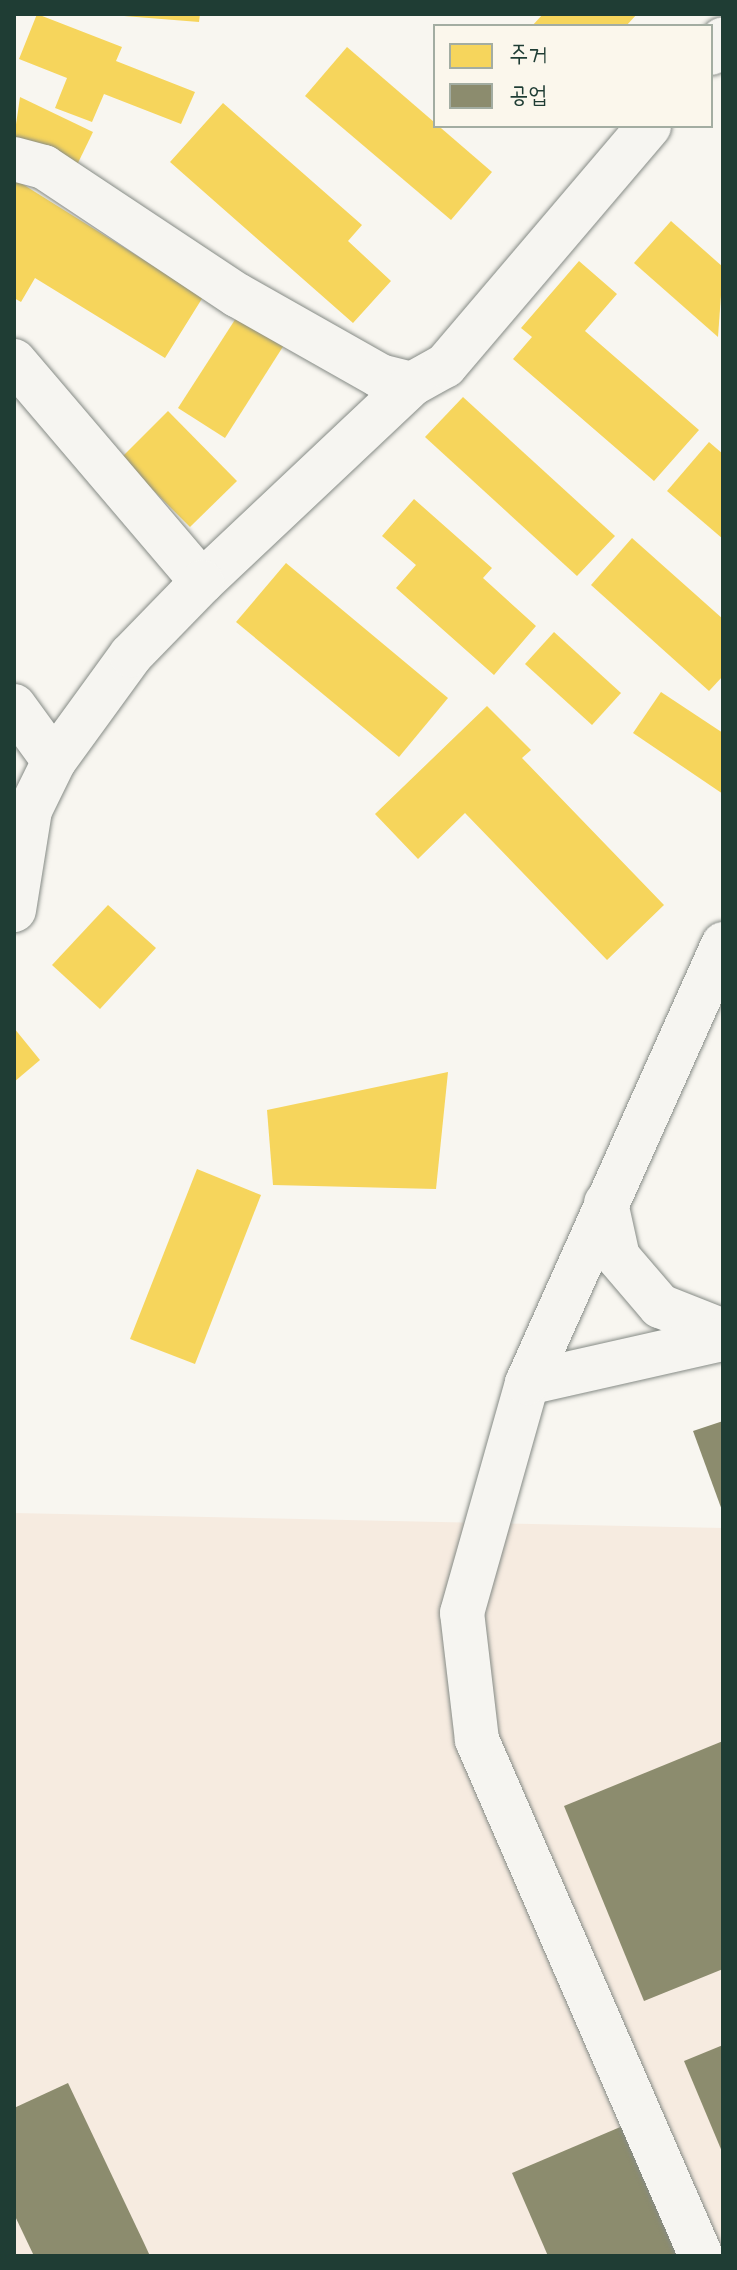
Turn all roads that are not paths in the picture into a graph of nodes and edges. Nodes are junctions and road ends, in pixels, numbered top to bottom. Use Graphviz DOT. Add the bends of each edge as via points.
graph roads {
  1 [pos="647,128"];
  2 [pos="14,159"];
  3 [pos="14,361"];
  4 [pos="412,384"];
  5 [pos="202,582"];
  6 [pos="14,706"];
  7 [pos="54,761"];
  8 [pos="14,910"];
  9 [pos="723,944"];
  10 [pos="606,1203"];
  11 [pos="723,1331"];
  12 [pos="723,1339"];
  13 [pos="527,1383"];
  14 [pos="701,2256"];
  1 -- 4 [label="street" via="445,366"];
  2 -- 4 [label="street" via="44,167 107,204 237,295 354,361"];
  3 -- 5 [label="street"];
  4 -- 5 [label="street"];
  5 -- 7 [label="street" via="131,655"];
  6 -- 7 [label="street"];
  7 -- 8 [label="street" via="30,810"];
  9 -- 10 [label="street"];
  10 -- 11 [label="street" via="618,1257 660,1306"];
  10 -- 13 [label="street"];
  12 -- 13 [label="street"];
  13 -- 14 [label="street" via="462,1613 477,1740"];
}
